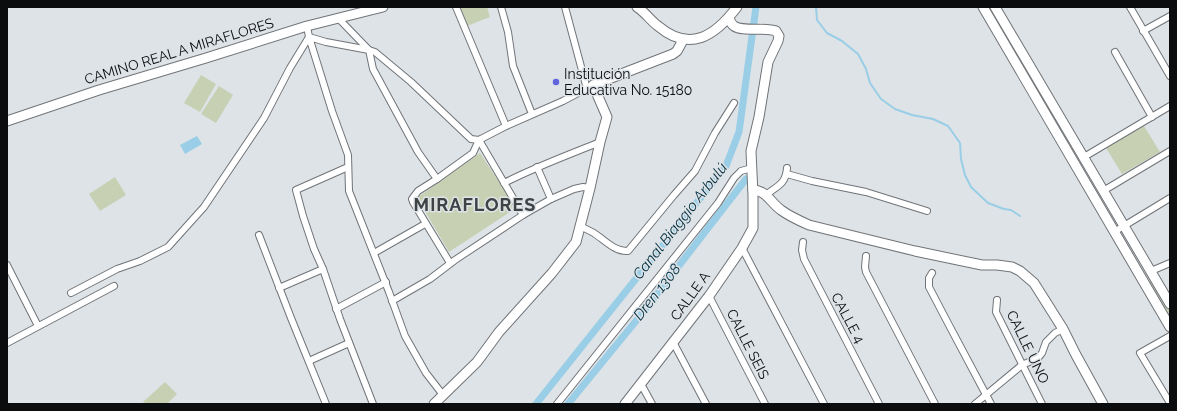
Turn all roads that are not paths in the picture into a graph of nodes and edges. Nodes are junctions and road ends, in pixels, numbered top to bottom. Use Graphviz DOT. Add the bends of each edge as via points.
graph roads {
  1 [pos="383,7"];
  2 [pos="456,7"];
  3 [pos="501,7"];
  4 [pos="565,7"];
  5 [pos="637,7"];
  6 [pos="737,7"];
  7 [pos="983,7"];
  8 [pos="996,7"];
  9 [pos="1130,7"];
  10 [pos="1170,16"];
  11 [pos="338,18"];
  12 [pos="729,18"];
  13 [pos="307,26"];
  14 [pos="1143,31"];
  15 [pos="309,37"];
  16 [pos="684,40"];
  17 [pos="369,50"];
  18 [pos="1115,52"];
  19 [pos="1170,76"];
  20 [pos="590,87"];
  21 [pos="734,103"];
  22 [pos="1170,106"];
  23 [pos="532,114"];
  24 [pos="1152,117"];
  25 [pos="7,120"];
  26 [pos="506,126"];
  27 [pos="479,140"];
  28 [pos="600,142"];
  29 [pos="1170,151"];
  30 [pos="1084,157"];
  31 [pos="348,167"];
  32 [pos="537,167"];
  33 [pos="752,168"];
  34 [pos="438,179"];
  35 [pos="504,183"];
  36 [pos="590,188"];
  37 [pos="1104,191"];
  38 [pos="753,192"];
  39 [pos="766,195"];
  40 [pos="1170,198"];
  41 [pos="551,200"];
  42 [pos="926,211"];
  43 [pos="523,215"];
  44 [pos="425,224"];
  45 [pos="580,226"];
  46 [pos="1124,226"];
  47 [pos="1114,232"];
  48 [pos="259,235"];
  49 [pos="803,242"];
  50 [pos="742,248"];
  51 [pos="374,253"];
  52 [pos="866,256"];
  53 [pos="450,263"];
  54 [pos="1170,263"];
  55 [pos="323,268"];
  56 [pos="8,270"];
  57 [pos="1151,271"];
  58 [pos="932,273"];
  59 [pos="386,282"];
  60 [pos="114,286"];
  61 [pos="279,288"];
  62 [pos="71,293"];
  63 [pos="709,296"];
  64 [pos="997,300"];
  65 [pos="392,301"];
  66 [pos="1170,304"];
  67 [pos="336,309"];
  68 [pos="38,326"];
  69 [pos="1170,327"];
  70 [pos="1063,329"];
  71 [pos="1170,336"];
  72 [pos="673,342"];
  73 [pos="7,343"];
  74 [pos="349,343"];
  75 [pos="309,361"];
  76 [pos="1022,365"];
  77 [pos="641,384"];
  78 [pos="443,395"];
  79 [pos="986,395"];
  80 [pos="1170,403"];
  81 [pos="326,404"];
  82 [pos="373,404"];
  83 [pos="434,404"];
  84 [pos="558,404"];
  85 [pos="625,404"];
  86 [pos="652,404"];
  87 [pos="706,404"];
  88 [pos="765,404"];
  89 [pos="824,404"];
  90 [pos="879,404"];
  91 [pos="935,404"];
  92 [pos="975,404"];
  93 [pos="991,404"];
  94 [pos="1042,404"];
  95 [pos="1103,404"];
  1 -- 11 [label="street, CAMINO REAL A MIRAFLORES"];
  2 -- 26 [label="street"];
  3 -- 23 [label="street" via="513,66"];
  4 -- 20 [label="street"];
  5 -- 16 [label="street" via="665,31"];
  6 -- 12 [label="street"];
  7 -- 47 [label="street"];
  8 -- 30 [label="street"];
  9 -- 14 [label="street"];
  10 -- 14 [label="street"];
  11 -- 13 [label="street, CAMINO REAL A MIRAFLORES"];
  11 -- 17 [label="street"];
  12 -- 16 [label="street" via="706,37"];
  12 -- 33 [label="street, CALLE A" via="735,28 768,29 776,31 779,36 768,62 751,151"];
  13 -- 15 [label="street"];
  13 -- 25 [label="street, CAMINO REAL A MIRAFLORES"];
  14 -- 19 [label="street"];
  15 -- 17 [label="street"];
  15 -- 31 [label="street" via="348,155"];
  15 -- 62 [label="street" via="264,118 204,207 168,247"];
  16 -- 20 [label="street" via="673,54"];
  17 -- 27 [label="street" via="375,52 411,82 471,139"];
  17 -- 34 [label="street" via="373,68 418,152"];
  18 -- 24 [label="street"];
  20 -- 23 [label="street"];
  20 -- 28 [label="street" via="607,117"];
  21 -- 45 [label="street" via="695,171 628,251 613,247"];
  22 -- 24 [label="street"];
  23 -- 26 [label="street"];
  24 -- 30 [label="street"];
  26 -- 27 [label="street"];
  27 -- 34 [label="street" via="473,153"];
  27 -- 35 [label="street"];
  28 -- 32 [label="street"];
  28 -- 36 [label="street"];
  29 -- 37 [label="street"];
  30 -- 37 [label="street"];
  31 -- 51 [label="street" via="349,191"];
  31 -- 55 [label="street" via="296,190"];
  32 -- 35 [label="street"];
  32 -- 41 [label="street"];
  33 -- 38 [label="street, CALLE A"];
  33 -- 84 [label="street" via="741,171 734,178 718,203"];
  34 -- 44 [label="street" via="418,191 412,199"];
  35 -- 43 [label="street"];
  36 -- 41 [label="street" via="574,189"];
  36 -- 45 [label="street"];
  37 -- 46 [label="street"];
  38 -- 39 [label="street" via="758,190"];
  38 -- 50 [label="street, CALLE A" via="753,226"];
  39 -- 42 [label="street" via="784,181 787,171 812,182 866,192"];
  39 -- 70 [label="street" via="780,210 810,225 982,265 1012,267 1034,283"];
  40 -- 46 [label="street"];
  41 -- 43 [label="street"];
  43 -- 53 [label="street"];
  44 -- 51 [label="street"];
  44 -- 53 [label="street"];
  45 -- 78 [label="street" via="576,242 552,273 499,332 477,362"];
  46 -- 47 [label="street"];
  46 -- 57 [label="street"];
  47 -- 69 [label="street"];
  48 -- 61 [label="street"];
  49 -- 90 [label="street, CALLE 4" via="804,259"];
  50 -- 63 [label="street, CALLE A"];
  50 -- 89 [label="street"];
  51 -- 59 [label="street"];
  52 -- 91 [label="street" via="866,272"];
  53 -- 65 [label="street" via="430,279"];
  54 -- 57 [label="street"];
  55 -- 61 [label="street"];
  55 -- 67 [label="street"];
  56 -- 68 [label="street"];
  57 -- 66 [label="street"];
  58 -- 79 [label="street" via="928,282 929,287"];
  59 -- 65 [label="street"];
  59 -- 67 [label="street"];
  60 -- 68 [label="street"];
  61 -- 75 [label="street"];
  63 -- 72 [label="street, CALLE A"];
  63 -- 88 [label="street, CALLE SEIS"];
  64 -- 76 [label="street, CALLE UNO" via="996,312"];
  65 -- 78 [label="street" via="405,336 426,373"];
  67 -- 74 [label="street"];
  68 -- 73 [label="street"];
  70 -- 76 [label="street" via="1046,342 1038,358"];
  70 -- 95 [label="street"];
  71 -- 80 [label="street" via="1140,353"];
  72 -- 77 [label="street, CALLE A"];
  72 -- 87 [label="street"];
  74 -- 75 [label="street"];
  74 -- 82 [label="street"];
  75 -- 81 [label="street"];
  76 -- 79 [label="street"];
  76 -- 94 [label="street, CALLE UNO"];
  77 -- 85 [label="street, CALLE A"];
  77 -- 86 [label="street"];
  78 -- 83 [label="street"];
  79 -- 92 [label="street"];
  79 -- 93 [label="street"];
}
